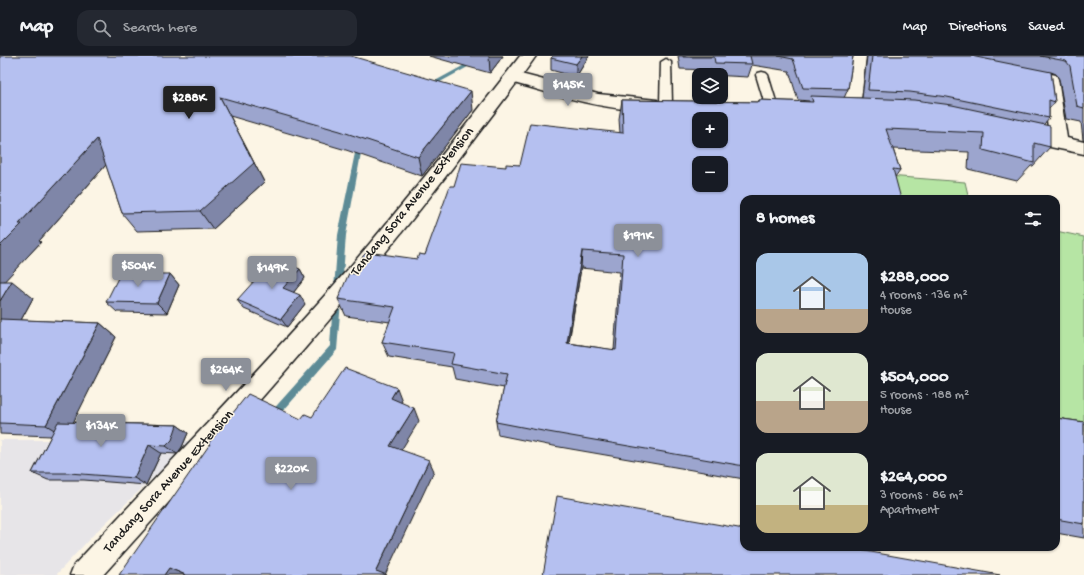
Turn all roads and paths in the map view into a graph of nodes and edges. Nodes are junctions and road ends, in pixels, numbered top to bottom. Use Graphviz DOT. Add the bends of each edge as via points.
graph roads {
  1 [pos="528,56"];
  2 [pos="858,56"];
  3 [pos="666,62"];
  4 [pos="762,75"];
  5 [pos="1034,76"];
  6 [pos="513,77"];
  7 [pos="674,104"];
  8 [pos="772,108"];
  9 [pos="870,110"];
  10 [pos="1008,132"];
  11 [pos="1058,143"];
  12 [pos="1084,148"];
  13 [pos="84,575"];
  1 -- 6 [label="main road, Tandang Sora Avenue Extension"];
  2 -- 9 [label="main road" via="843,109"];
  3 -- 7 [label="lane"];
  4 -- 8 [label="lane"];
  5 -- 11 [label="main road" via="1050,79"];
  6 -- 7 [label="main road" via="603,101"];
  6 -- 13 [label="main road, Tandang Sora Avenue Extension" via="383,242 296,342"];
  10 -- 11 [label="main road"];
  11 -- 12 [label="main road"];
}
